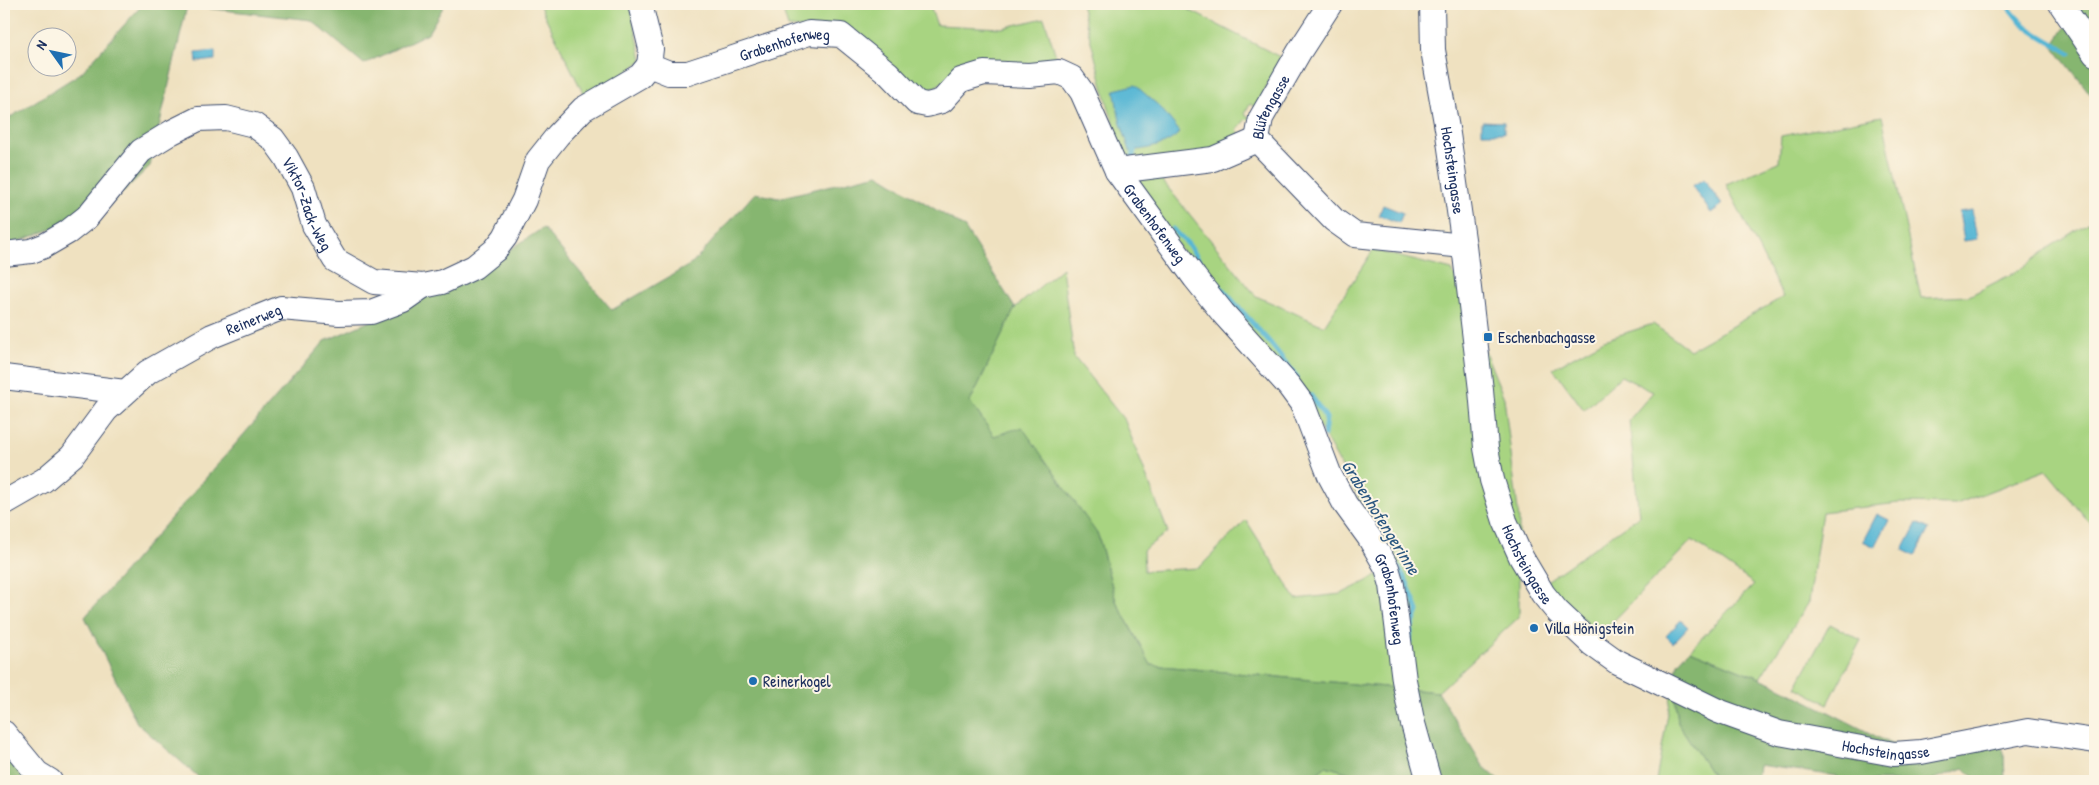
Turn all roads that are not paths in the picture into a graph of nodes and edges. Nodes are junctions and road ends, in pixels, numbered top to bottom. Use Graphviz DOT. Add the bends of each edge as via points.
graph roads {
  1 [pos="640,4"];
  2 [pos="1330,4"];
  3 [pos="1432,4"];
  4 [pos="2061,4"];
  5 [pos="2095,54"];
  6 [pos="649,65"];
  7 [pos="1257,140"];
  8 [pos="1117,171"];
  9 [pos="1464,246"];
  10 [pos="4,254"];
  11 [pos="423,286"];
  12 [pos="4,377"];
  13 [pos="124,392"];
  14 [pos="4,504"];
  15 [pos="4,733"];
  16 [pos="2095,741"];
  17 [pos="50,781"];
  18 [pos="1429,781"];
  1 -- 6 [label="street" via="651,49"];
  2 -- 7 [label="street, Blütengasse" via="1298,52 1261,118"];
  3 -- 9 [label="street, Hochsteingasse" via="1433,50"];
  4 -- 5 [label="street"];
  6 -- 8 [label="street, Grabenhofenweg" via="669,73 688,73 809,33 841,35 888,73 917,103 927,105 942,101 961,80 984,72 1028,75 1059,72 1072,78 1082,92"];
  6 -- 11 [label="street, Viktor-Zack-Weg" via="640,76 583,109 558,135 538,160 524,200 495,250 474,267 442,282"];
  7 -- 8 [label="street, Blütengasse" via="1213,160"];
  7 -- 9 [label="street" via="1334,220 1355,235"];
  8 -- 18 [label="street, Grabenhofenweg" via="1195,278 1303,404 1330,476 1387,568 1404,680"];
  9 -- 16 [label="street, Hochsteingasse" via="1486,448 1505,521 1543,594 1592,644 1624,666 1718,711 1778,734 1894,754 2028,732"];
  10 -- 11 [label="street, Viktor-Zack-Weg" via="31,251 72,229 86,218 141,151 172,132 198,119 226,118 254,125 273,138 303,188 314,225 335,260 374,282"];
  11 -- 13 [label="street, Reinerweg" via="403,300 371,312 339,314 281,308 212,336 148,372"];
  12 -- 13 [label="street"];
  13 -- 14 [label="street, Reinerweg" via="106,410 72,456 44,480"];
  15 -- 17 [label="street" via="37,773"];
}
